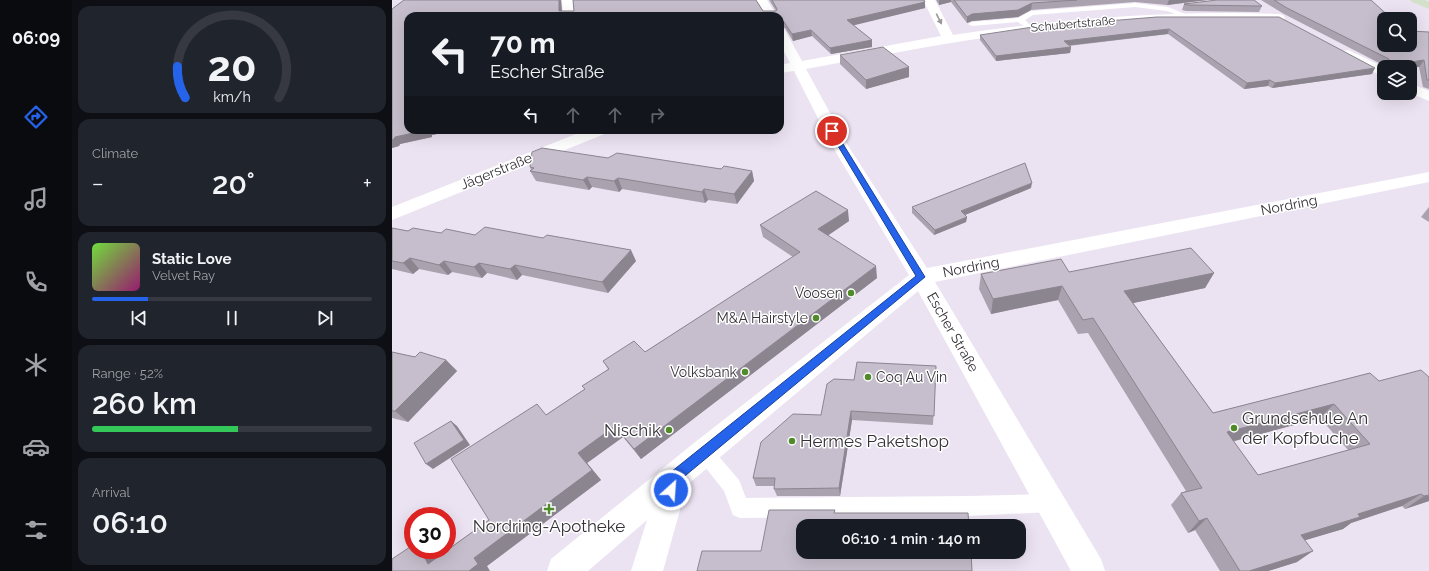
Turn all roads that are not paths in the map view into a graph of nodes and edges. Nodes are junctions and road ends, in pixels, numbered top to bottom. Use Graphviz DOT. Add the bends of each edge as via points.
graph roads {
  1 [pos="568,0"];
  2 [pos="761,0"];
  3 [pos="929,0"];
  4 [pos="1416,0"];
  5 [pos="1429,6"];
  6 [pos="1262,7"];
  7 [pos="1168,9"];
  8 [pos="1183,11"];
  9 [pos="569,12"];
  10 [pos="768,12"];
  11 [pos="1279,18"];
  12 [pos="972,24"];
  13 [pos="1025,24"];
  14 [pos="1291,24"];
  15 [pos="949,39"];
  16 [pos="784,40"];
  17 [pos="1337,48"];
  18 [pos="798,67"];
  19 [pos="784,69"];
  20 [pos="1377,69"];
  21 [pos="1417,91"];
  22 [pos="1429,97"];
  23 [pos="591,134"];
  24 [pos="1429,177"];
  25 [pos="392,214"];
  26 [pos="921,277"];
  27 [pos="704,452"];
  28 [pos="675,476"];
  29 [pos="1050,503"];
  30 [pos="563,571"];
  31 [pos="647,571"];
  32 [pos="1089,571"];
  1 -- 9 [label="street"];
  2 -- 10 [label="street"];
  3 -- 15 [label="street, one-way"];
  4 -- 5 [label="street"];
  6 -- 11 [label="street"];
  7 -- 8 [label="lane"];
  7 -- 8 [label="lane" via="1173,7"];
  7 -- 13 [label="lane" via="1135,5 1031,13"];
  8 -- 11 [label="street, Schubertstraße"];
  8 -- 13 [label="street, Schubertstraße" via="1086,22"];
  11 -- 14 [label="street"];
  12 -- 13 [label="lane"];
  13 -- 15 [label="street, Schubertstraße"];
  15 -- 18 [label="street, Schubertstraße"];
  16 -- 18 [label="street, Escher Straße"];
  17 -- 20 [label="street"];
  18 -- 19 [label="street"];
  18 -- 26 [label="street, Escher Straße" via="839,144"];
  21 -- 22 [label="street"];
  23 -- 25 [label="street, Jägerstraße"];
  24 -- 26 [label="street, Nordring"];
  26 -- 27 [label="street, Nordring"];
  26 -- 29 [label="street, Escher Straße"];
  27 -- 28 [label="street, Nordring"];
  27 -- 29 [label="lane" via="732,486 740,508"];
  28 -- 30 [label="street, Nordring"];
  28 -- 31 [label="street"];
  29 -- 32 [label="street, Escher Straße"];
}
